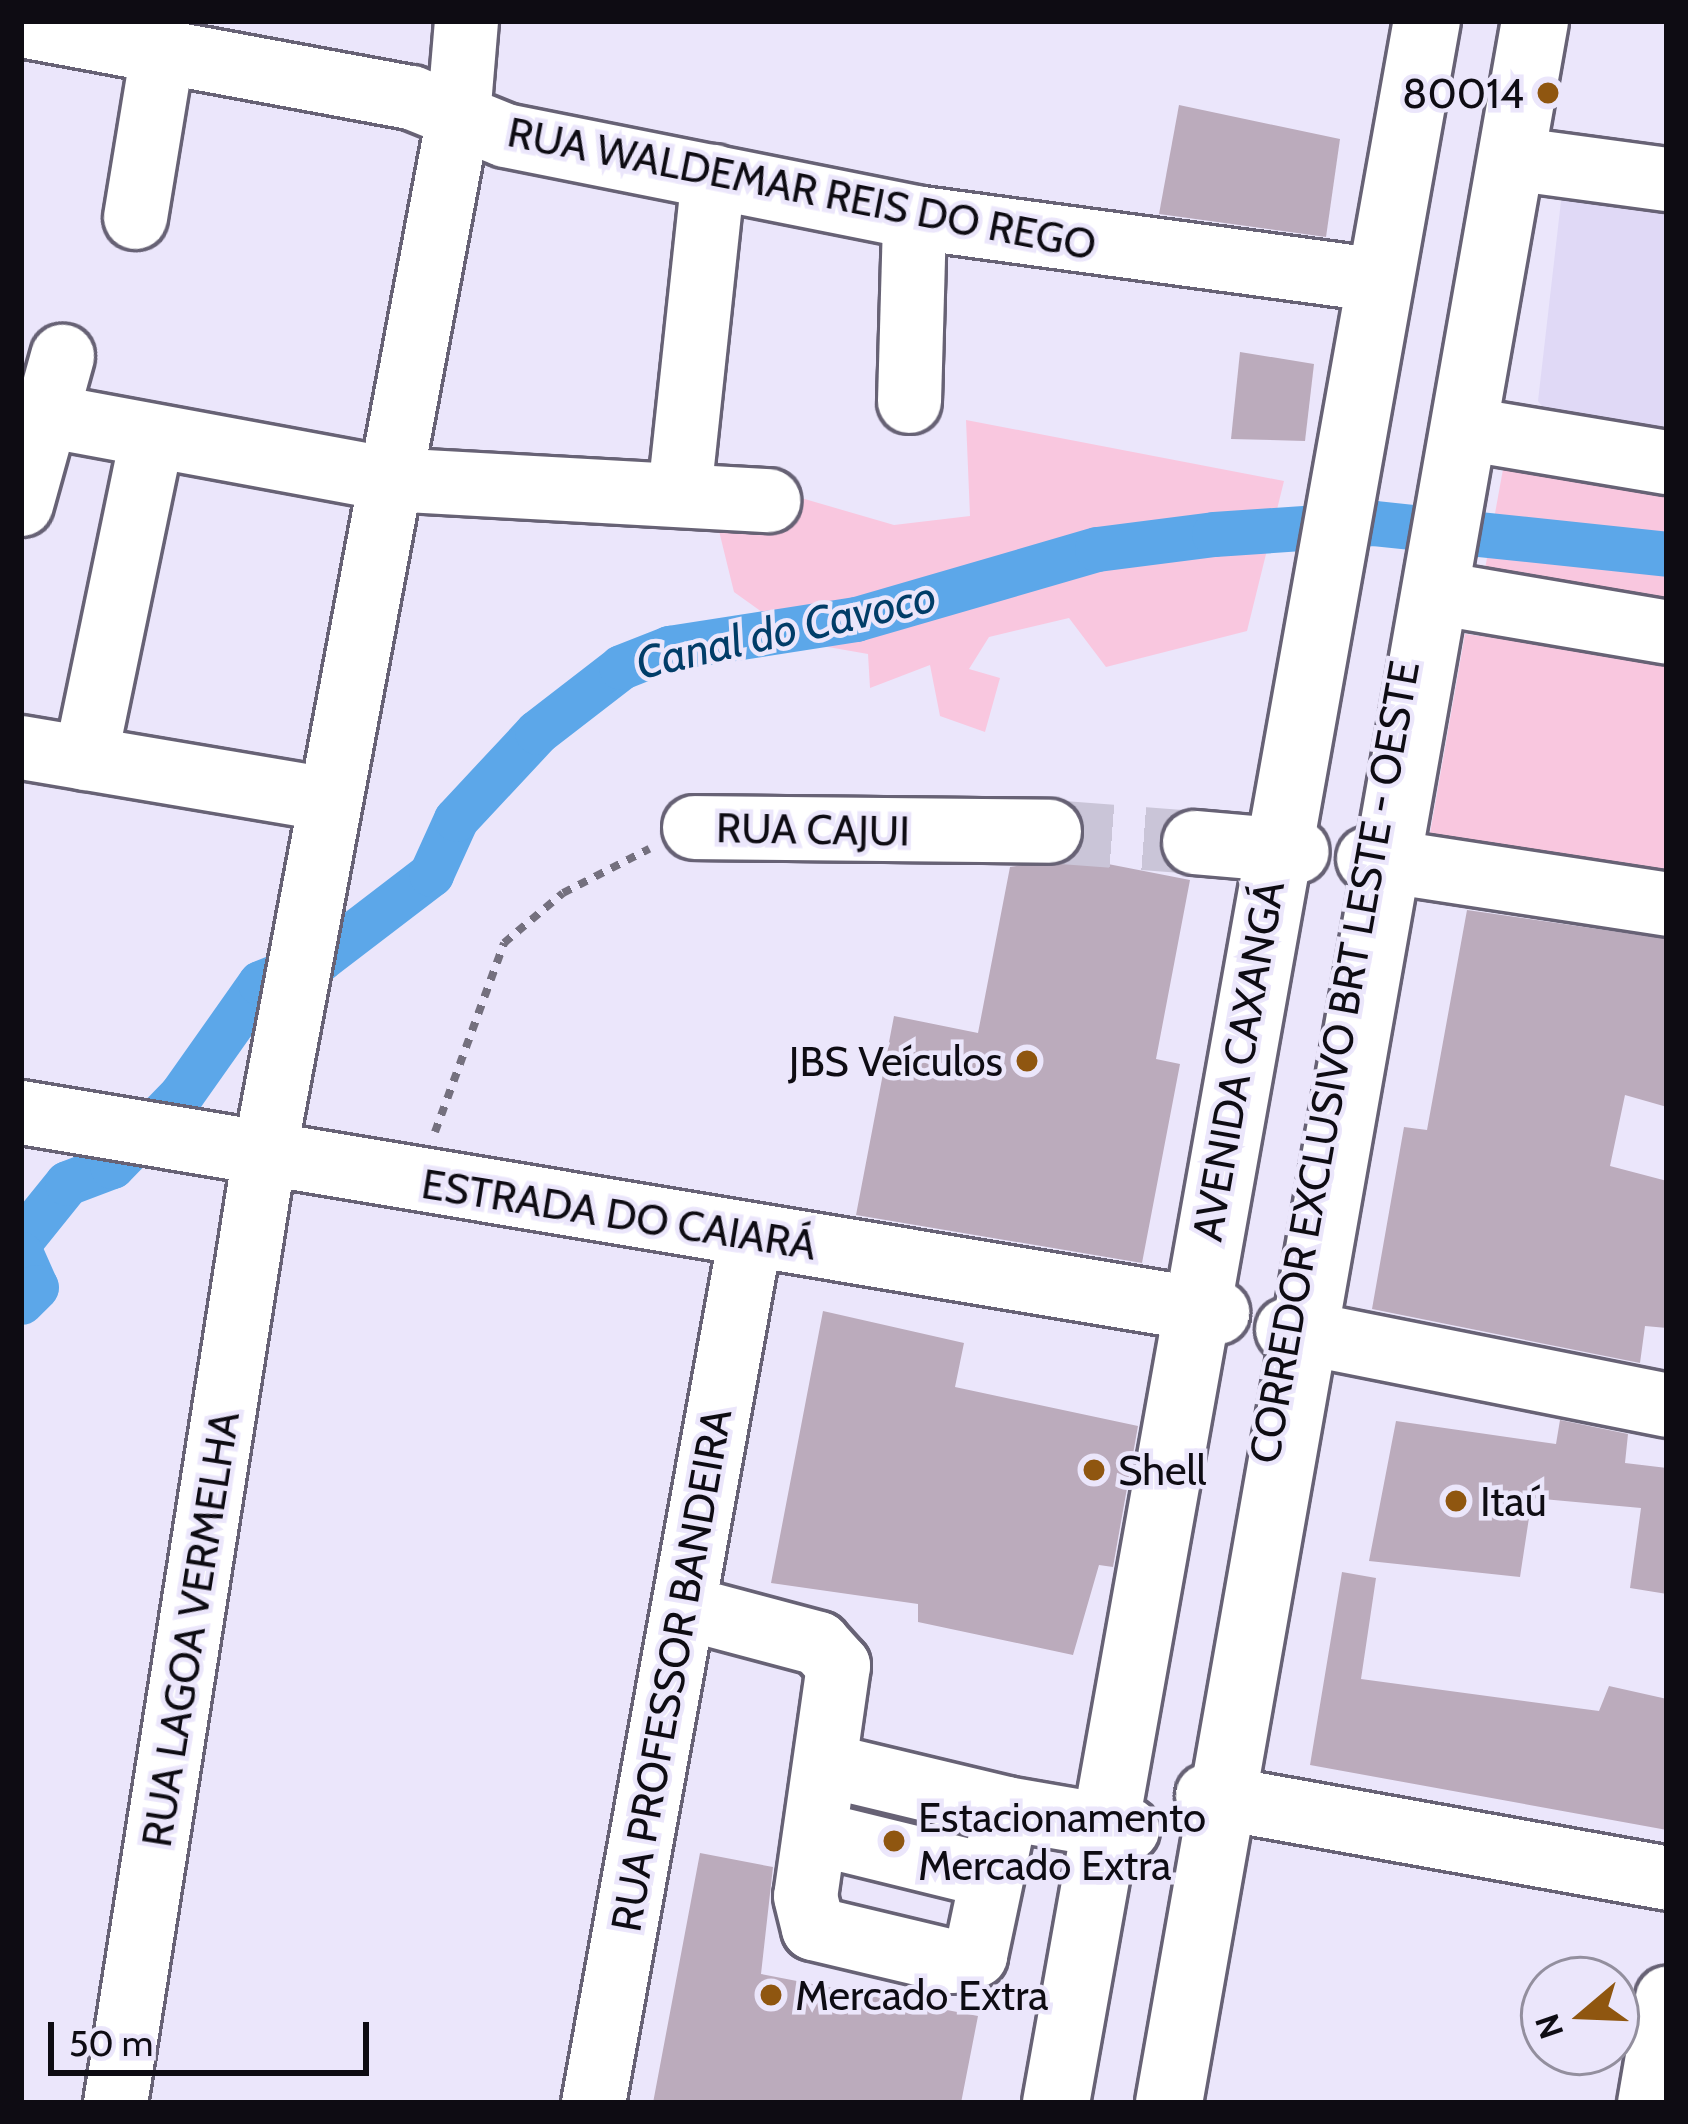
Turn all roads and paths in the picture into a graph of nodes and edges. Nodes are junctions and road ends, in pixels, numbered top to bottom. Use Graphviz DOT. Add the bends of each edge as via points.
graph roads {
  1 [pos="466,21"];
  2 [pos="1426,21"];
  3 [pos="1448,21"];
  4 [pos="1516,21"];
  5 [pos="1535,21"];
  6 [pos="23,36"];
  7 [pos="162,52"];
  8 [pos="458,116"];
  9 [pos="1511,158"];
  10 [pos="713,176"];
  11 [pos="1667,179"];
  12 [pos="135,217"];
  13 [pos="914,217"];
  14 [pos="1378,280"];
  15 [pos="62,356"];
  16 [pos="909,401"];
  17 [pos="1365,411"];
  18 [pos="44,415"];
  19 [pos="1456,434"];
  20 [pos="151,440"];
  21 [pos="1667,462"];
  22 [pos="389,479"];
  23 [pos="679,494"];
  24 [pos="767,500"];
  25 [pos="21,504"];
  26 [pos="1429,585"];
  27 [pos="1667,632"];
  28 [pos="21,747"];
  29 [pos="85,758"];
  30 [pos="330,799"];
  31 [pos="694,827"];
  32 [pos="1049,831"];
  33 [pos="1194,842"];
  34 [pos="1287,849"];
  35 [pos="1377,858"];
  36 [pos="1667,904"];
  37 [pos="21,1112"];
  38 [pos="264,1154"];
  39 [pos="418,1181"];
  40 [pos="750,1237"];
  41 [pos="1205,1310"];
  42 [pos="1295,1330"];
  43 [pos="1667,1405"];
  44 [pos="683,1607"];
  45 [pos="827,1765"];
  46 [pos="1214,1796"];
  47 [pos="1006,1808"];
  48 [pos="1115,1827"];
  49 [pos="816,1833"];
  50 [pos="991,1876"];
  51 [pos="1667,1878"];
  52 [pos="1667,1998"];
  53 [pos="116,2103"];
  54 [pos="593,2103"];
  55 [pos="1056,2103"];
  56 [pos="1079,2103"];
  57 [pos="1153,2103"];
  58 [pos="1169,2103"];
  59 [pos="1648,2103"];
  1 -- 8 [label="street"];
  2 -- 14 [label="main road, AVENIDA CAXANGÁ"];
  3 -- 17 [label="street"];
  4 -- 19 [label="street"];
  5 -- 9 [label="main road"];
  6 -- 7 [label="street, RUA WALDEMAR REIS DO REGO"];
  7 -- 8 [label="street, RUA WALDEMAR REIS DO REGO"];
  7 -- 12 [label="street"];
  8 -- 10 [label="street, RUA WALDEMAR REIS DO REGO" via="505,135"];
  8 -- 22 [label="street"];
  9 -- 11 [label="street"];
  9 -- 19 [label="main road"];
  10 -- 13 [label="street, RUA WALDEMAR REIS DO REGO"];
  10 -- 23 [label="street"];
  13 -- 14 [label="street, RUA WALDEMAR REIS DO REGO"];
  13 -- 16 [label="street"];
  14 -- 17 [label="main road, AVENIDA CAXANGÁ"];
  15 -- 18 [label="street"];
  17 -- 34 [label="main road, AVENIDA CAXANGÁ"];
  18 -- 20 [label="street"];
  18 -- 25 [label="street"];
  19 -- 21 [label="street"];
  19 -- 26 [label="main road"];
  20 -- 22 [label="street"];
  20 -- 29 [label="street"];
  22 -- 23 [label="street"];
  22 -- 30 [label="street, RUA LAGOA VERMELHA"];
  23 -- 24 [label="street"];
  26 -- 27 [label="street"];
  26 -- 35 [label="main road"];
  28 -- 29 [label="street"];
  29 -- 30 [label="street"];
  30 -- 38 [label="street, RUA LAGOA VERMELHA"];
  31 -- 32 [label="street, RUA CAJUI"];
  31 -- 39 [label="path, RUA CAJUI" via="562,892 504,943"];
  33 -- 34 [label="street"];
  34 -- 41 [label="main road, AVENIDA CAXANGÁ"];
  35 -- 36 [label="street"];
  35 -- 42 [label="main road"];
  37 -- 38 [label="street, ESTRADA DO CAIARÁ"];
  38 -- 39 [label="street, ESTRADA DO CAIARÁ"];
  38 -- 53 [label="street, RUA LAGOA VERMELHA"];
  39 -- 40 [label="street, ESTRADA DO CAIARÁ"];
  40 -- 41 [label="street, ESTRADA DO CAIARÁ"];
  40 -- 44 [label="street, RUA PROFESSOR BANDEIRA"];
  41 -- 48 [label="main road, AVENIDA CAXANGÁ"];
  42 -- 43 [label="street"];
  42 -- 46 [label="main road"];
  44 -- 45 [label="street" via="818,1643 838,1665"];
  44 -- 54 [label="street, RUA PROFESSOR BANDEIRA"];
  45 -- 47 [label="street"];
  45 -- 49 [label="street"];
  46 -- 51 [label="street"];
  46 -- 57 [label="street"];
  46 -- 58 [label="main road"];
  47 -- 48 [label="street"];
  47 -- 50 [label="street"];
  48 -- 55 [label="main road, AVENIDA CAXANGÁ"];
  48 -- 56 [label="street"];
  49 -- 50 [label="street"];
  49 -- 50 [label="street" via="806,1896 813,1928 951,1961 975,1955"];
  52 -- 59 [label="street"];
}
